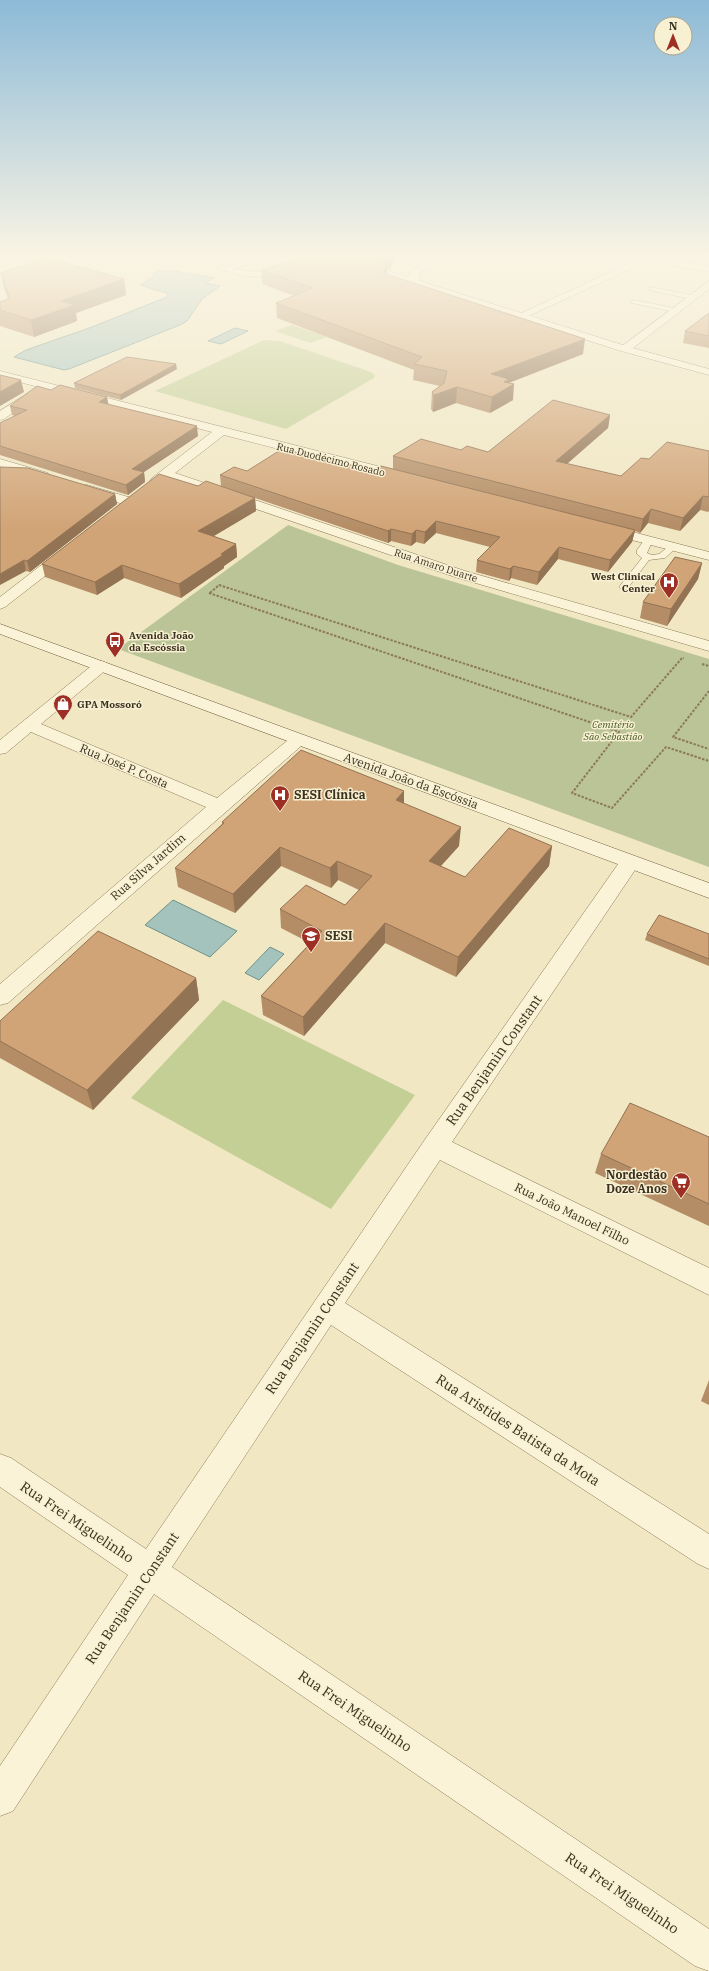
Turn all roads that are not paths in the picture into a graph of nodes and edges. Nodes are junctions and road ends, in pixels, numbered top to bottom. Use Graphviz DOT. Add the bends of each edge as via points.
graph roads {
  1 [pos="615,346"];
  2 [pos="629,346"];
  3 [pos="625,349"];
  4 [pos="0,370"];
  5 [pos="709,372"];
  6 [pos="0,374"];
  7 [pos="47,384"];
  8 [pos="0,416"];
  9 [pos="221,431"];
  10 [pos="0,463"];
  11 [pos="166,474"];
  12 [pos="54,479"];
  13 [pos="76,486"];
  14 [pos="130,502"];
  15 [pos="118,512"];
  16 [pos="649,540"];
  17 [pos="74,546"];
  18 [pos="673,546"];
  19 [pos="709,550"];
  20 [pos="709,556"];
  21 [pos="647,557"];
  22 [pos="624,586"];
  23 [pos="0,604"];
  24 [pos="0,617"];
  25 [pos="0,629"];
  26 [pos="709,646"];
  27 [pos="101,666"];
  28 [pos="29,725"];
  29 [pos="299,740"];
  30 [pos="0,749"];
  31 [pos="219,806"];
  32 [pos="630,862"];
  33 [pos="709,877"];
  34 [pos="709,891"];
  35 [pos="0,997"];
  36 [pos="435,1145"];
  37 [pos="709,1282"];
  38 [pos="327,1306"];
  39 [pos="0,1469"];
  40 [pos="709,1553"];
  41 [pos="150,1571"];
  42 [pos="0,1798"];
  43 [pos="709,1952"];
  1 -- 3 [label="street"];
  2 -- 3 [label="street"];
  3 -- 5 [label="street"];
  4 -- 7 [label="street, Rua Duodécimo Rosado"];
  6 -- 7 [label="street, Rua Duodécimo Rosado"];
  7 -- 8 [label="street"];
  7 -- 9 [label="street, Rua Duodécimo Rosado"];
  7 -- 9 [label="street, Rua Duodécimo Rosado" via="415,478"];
  9 -- 11 [label="street"];
  10 -- 12 [label="street"];
  11 -- 14 [label="street"];
  11 -- 26 [label="street, Rua Amaro Duarte" via="460,574"];
  13 -- 14 [label="street"];
  14 -- 15 [label="street"];
  16 -- 18 [label="street"];
  16 -- 19 [label="street" via="596,524"];
  16 -- 21 [label="lane" via="642,550 642,554"];
  17 -- 23 [label="street"];
  18 -- 20 [label="street"];
  18 -- 21 [label="lane" via="661,558"];
  21 -- 22 [label="lane"];
  24 -- 33 [label="street, Avenida João da Escóssia"];
  25 -- 27 [label="street, Avenida João da Escóssia"];
  27 -- 28 [label="street"];
  27 -- 29 [label="street, Avenida João da Escóssia"];
  28 -- 30 [label="street"];
  28 -- 31 [label="street, Rua José P. Costa"];
  29 -- 31 [label="street, Rua Silva Jardim"];
  29 -- 32 [label="street, Avenida João da Escóssia"];
  31 -- 35 [label="street, Rua Silva Jardim"];
  32 -- 34 [label="street, Avenida João da Escóssia"];
  32 -- 36 [label="street, Rua Benjamin Constant"];
  36 -- 37 [label="street, Rua João Manoel Filho"];
  36 -- 38 [label="street, Rua Benjamin Constant"];
  38 -- 40 [label="street, Rua Aristides Batista da Mota"];
  38 -- 41 [label="street, Rua Benjamin Constant"];
  39 -- 41 [label="street, Rua Frei Miguelinho"];
  41 -- 42 [label="street, Rua Benjamin Constant"];
  41 -- 43 [label="street, Rua Frei Miguelinho"];
}
